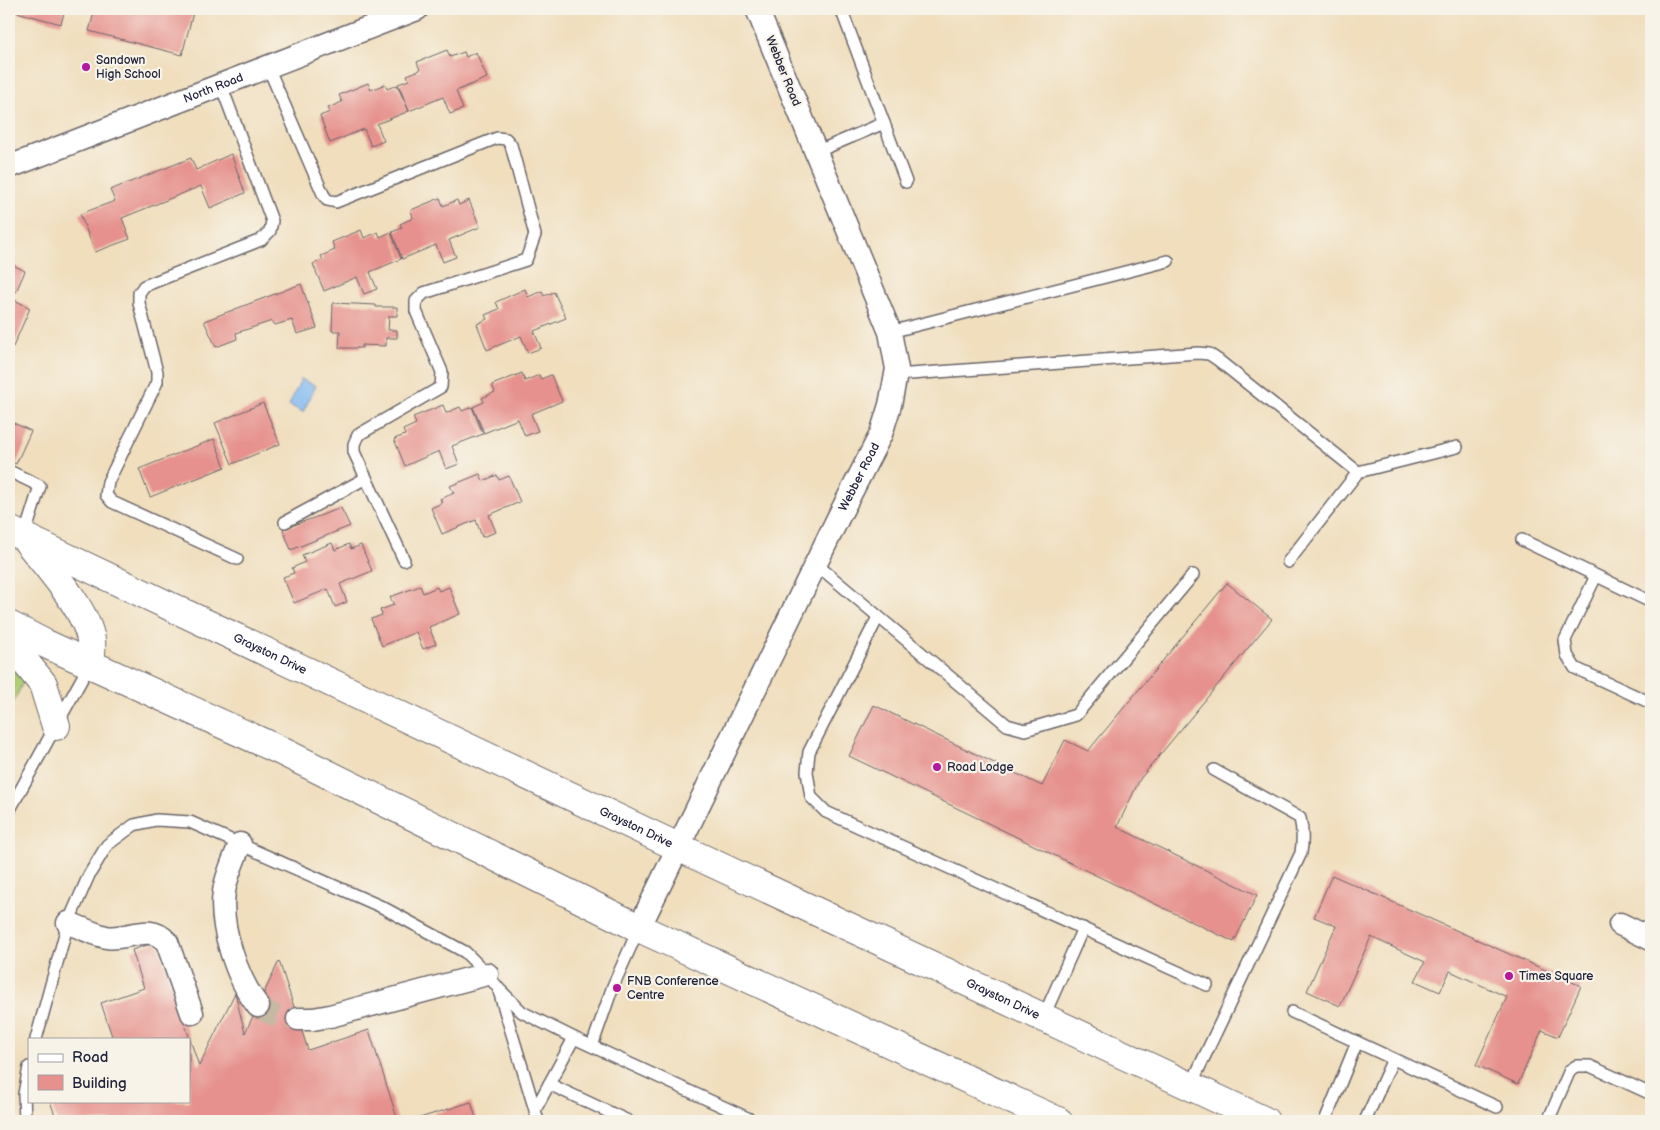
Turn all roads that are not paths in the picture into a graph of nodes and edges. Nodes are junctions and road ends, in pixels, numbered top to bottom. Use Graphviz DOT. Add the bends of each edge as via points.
graph roads {
  1 [pos="417,9"];
  2 [pos="758,9"];
  3 [pos="843,9"];
  4 [pos="268,67"];
  5 [pos="221,85"];
  6 [pos="884,123"];
  7 [pos="816,152"];
  8 [pos="9,167"];
  9 [pos="906,182"];
  10 [pos="1168,261"];
  11 [pos="890,332"];
  12 [pos="896,375"];
  13 [pos="1457,447"];
  14 [pos="9,471"];
  15 [pos="1358,472"];
  16 [pos="366,478"];
  17 [pos="284,522"];
  18 [pos="16,533"];
  19 [pos="1522,540"];
  20 [pos="237,558"];
  21 [pos="404,560"];
  22 [pos="1288,562"];
  23 [pos="816,564"];
  24 [pos="1193,574"];
  25 [pos="1596,576"];
  26 [pos="1651,602"];
  27 [pos="878,617"];
  28 [pos="9,625"];
  29 [pos="9,642"];
  30 [pos="90,664"];
  31 [pos="1651,703"];
  32 [pos="56,726"];
  33 [pos="1214,770"];
  34 [pos="13,795"];
  35 [pos="9,811"];
  36 [pos="240,844"];
  37 [pos="678,847"];
  38 [pos="68,923"];
  39 [pos="1620,924"];
  40 [pos="639,928"];
  41 [pos="1083,928"];
  42 [pos="1651,939"];
  43 [pos="493,981"];
  44 [pos="1207,985"];
  45 [pos="258,1006"];
  46 [pos="1292,1012"];
  47 [pos="192,1013"];
  48 [pos="1043,1018"];
  49 [pos="298,1019"];
  50 [pos="36,1038"];
  51 [pos="574,1038"];
  52 [pos="1357,1042"];
  53 [pos="592,1046"];
  54 [pos="1393,1059"];
  55 [pos="28,1072"];
  56 [pos="549,1084"];
  57 [pos="1190,1087"];
  58 [pos="1651,1094"];
  59 [pos="1497,1107"];
  60 [pos="534,1110"];
  61 [pos="25,1121"];
  62 [pos="538,1121"];
  63 [pos="628,1121"];
  64 [pos="754,1121"];
  65 [pos="1058,1121"];
  66 [pos="1265,1121"];
  67 [pos="1325,1121"];
  68 [pos="1365,1121"];
  69 [pos="1548,1121"];
  1 -- 4 [label="street, North Road"];
  2 -- 7 [label="street, Webber Road"];
  3 -- 6 [label="lane"];
  4 -- 5 [label="street, North Road"];
  4 -- 16 [label="lane" via="327,200 336,202 496,138 506,139 511,145 534,235 526,260 424,293 416,301 416,311 442,372 441,387 358,434 354,452"];
  5 -- 8 [label="street, North Road"];
  5 -- 20 [label="lane" via="272,221 270,231 261,240 144,286 139,293 157,382 108,482 106,495 112,502"];
  6 -- 7 [label="lane"];
  6 -- 9 [label="lane"];
  7 -- 11 [label="street, Webber Road"];
  10 -- 11 [label="lane"];
  11 -- 12 [label="street, Webber Road"];
  12 -- 15 [label="lane" via="1209,354"];
  12 -- 23 [label="street, Webber Road" via="881,434"];
  13 -- 15 [label="lane"];
  14 -- 18 [label="lane" via="40,486"];
  15 -- 22 [label="lane"];
  16 -- 17 [label="lane"];
  16 -- 21 [label="lane"];
  18 -- 30 [label="main road" via="81,613 91,640"];
  18 -- 37 [label="main road, Grayston Drive"];
  19 -- 25 [label="lane"];
  23 -- 27 [label="lane"];
  23 -- 37 [label="street, Webber Road"];
  24 -- 27 [label="lane" via="1076,716 1025,730 1007,725"];
  25 -- 26 [label="lane"];
  25 -- 31 [label="lane" via="1565,640 1567,655 1574,668"];
  27 -- 41 [label="lane" via="809,752 807,772 811,797 826,812"];
  28 -- 30 [label="main road"];
  29 -- 32 [label="main road" via="43,684"];
  30 -- 32 [label="lane"];
  30 -- 40 [label="main road" via="277,749"];
  32 -- 34 [label="lane"];
  33 -- 57 [label="lane" via="1300,818 1303,838 1301,853"];
  34 -- 35 [label="lane"];
  36 -- 38 [label="lane" via="190,822 156,820 134,825 107,846 96,862"];
  36 -- 43 [label="lane" via="382,907 465,952"];
  36 -- 45 [label="street" via="223,899 234,962"];
  37 -- 40 [label="street, Webber Road"];
  37 -- 48 [label="main road, Grayston Drive"];
  38 -- 47 [label="street" via="106,937 147,932 161,936 167,942"];
  38 -- 50 [label="lane"];
  39 -- 42 [label="street"];
  40 -- 53 [label="lane" via="613,986"];
  40 -- 65 [label="main road"];
  41 -- 44 [label="lane"];
  41 -- 48 [label="lane"];
  43 -- 49 [label="street" via="330,1016"];
  43 -- 51 [label="lane" via="522,1012"];
  43 -- 60 [label="lane"];
  46 -- 52 [label="lane"];
  48 -- 57 [label="main road, Grayston Drive"];
  51 -- 53 [label="lane"];
  51 -- 56 [label="lane"];
  52 -- 54 [label="lane"];
  52 -- 67 [label="lane"];
  53 -- 64 [label="lane"];
  54 -- 59 [label="lane"];
  54 -- 68 [label="lane"];
  55 -- 61 [label="lane" via="24,1094"];
  56 -- 60 [label="lane"];
  56 -- 63 [label="lane"];
  57 -- 66 [label="main road, Grayston Drive"];
  58 -- 69 [label="lane" via="1590,1066 1576,1066 1570,1070"];
  60 -- 62 [label="lane"];
}
